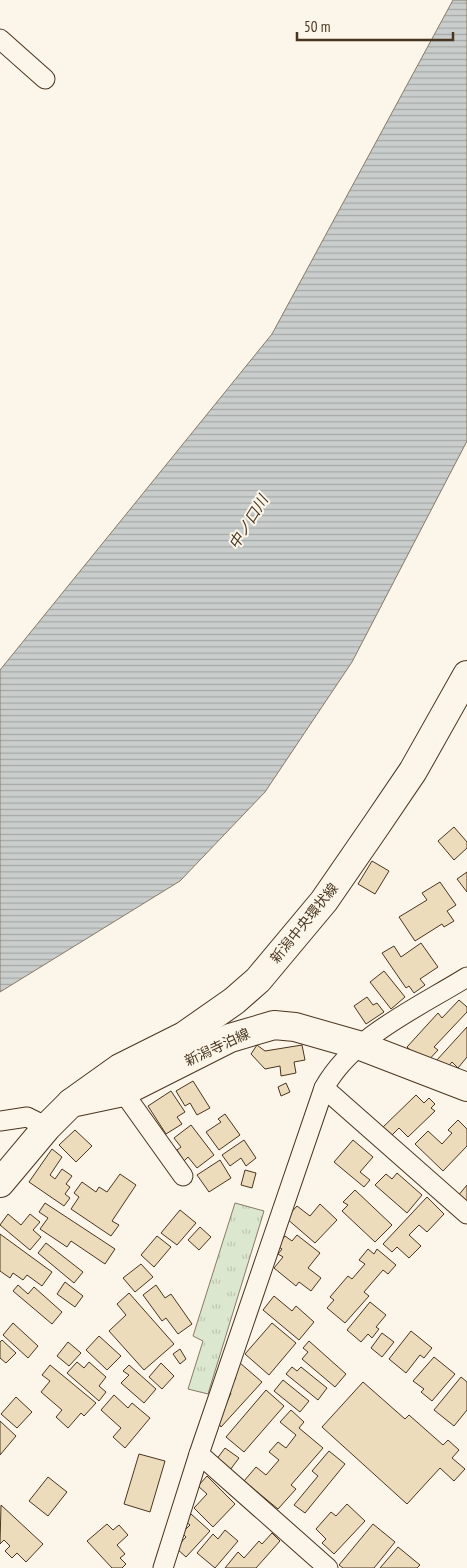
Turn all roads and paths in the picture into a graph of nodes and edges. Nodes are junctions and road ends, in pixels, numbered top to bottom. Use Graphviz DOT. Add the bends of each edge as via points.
graph roads {
  1 [pos="0,39"];
  2 [pos="45,79"];
  3 [pos="467,675"];
  4 [pos="467,977"];
  5 [pos="358,1045"];
  6 [pos="467,1087"];
  7 [pos="324,1088"];
  8 [pos="123,1092"];
  9 [pos="71,1103"];
  10 [pos="0,1121"];
  11 [pos="47,1127"];
  12 [pos="183,1176"];
  13 [pos="0,1183"];
  14 [pos="467,1214"];
  15 [pos="199,1454"];
  16 [pos="163,1568"];
  17 [pos="328,1568"];
  1 -- 2 [label="street"];
  3 -- 9 [label="main road, 新潟中央環状線" via="413,771 375,827 324,901 258,980 184,1036 120,1068"];
  4 -- 5 [label="street"];
  5 -- 6 [label="main road, 新潟寺泊線"];
  5 -- 7 [label="street" via="331,1074"];
  5 -- 8 [label="main road, 新潟寺泊線" via="296,1027 274,1025 230,1038"];
  7 -- 14 [label="street"];
  7 -- 15 [label="street"];
  8 -- 9 [label="main road, 新潟寺泊線"];
  8 -- 12 [label="street"];
  9 -- 11 [label="main road"];
  10 -- 11 [label="street" via="27,1116"];
  11 -- 13 [label="main road"];
  15 -- 16 [label="street"];
  15 -- 17 [label="street"];
}
